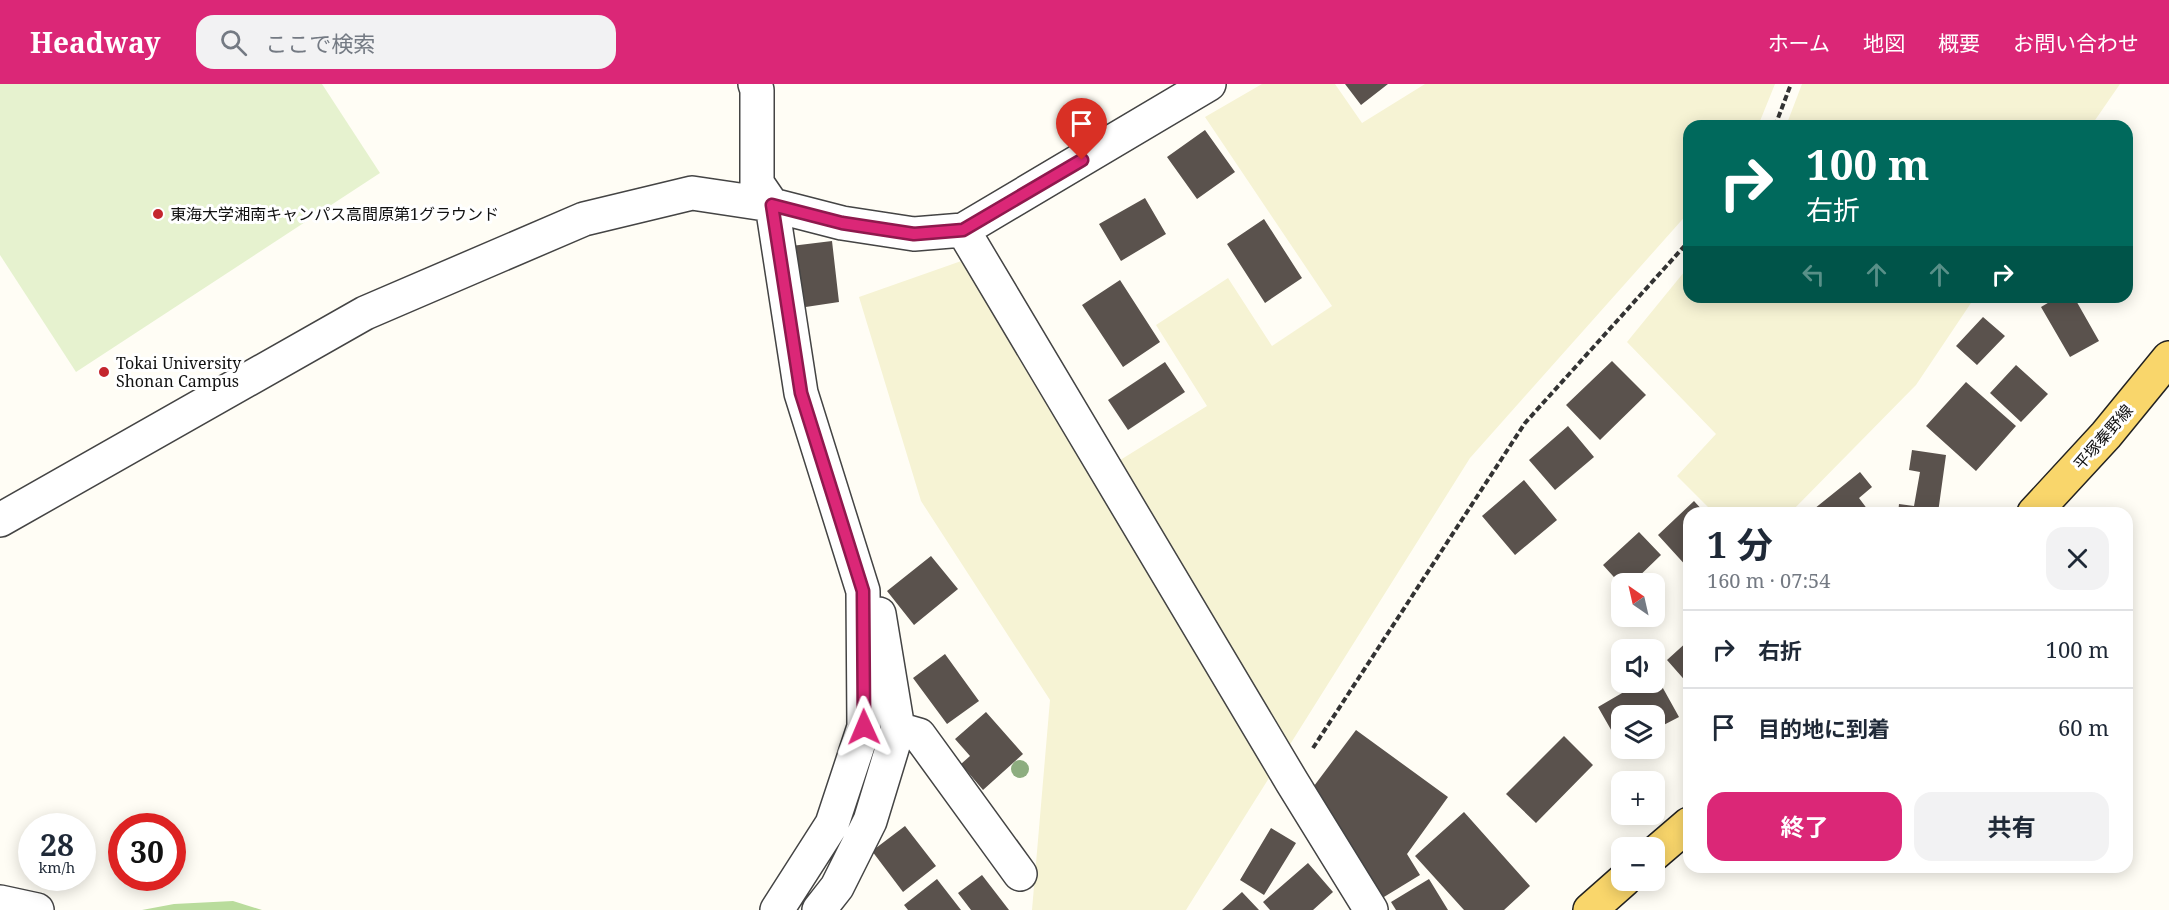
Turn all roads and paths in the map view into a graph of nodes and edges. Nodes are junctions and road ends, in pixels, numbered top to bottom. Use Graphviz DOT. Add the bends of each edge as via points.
graph roads {
  1 [pos="755,84"];
  2 [pos="1209,84"];
  3 [pos="1791,84"];
  4 [pos="1777,120"];
  5 [pos="772,205"];
  6 [pos="963,230"];
  7 [pos="1683,248"];
  8 [pos="2169,358"];
  9 [pos="2040,507"];
  10 [pos="0,520"];
  11 [pos="863,591"];
  12 [pos="898,729"];
  13 [pos="1292,782"];
  14 [pos="1683,829"];
  15 [pos="1665,845"];
  16 [pos="1020,874"];
  17 [pos="1612,891"];
  18 [pos="0,902"];
  19 [pos="37,910"];
  20 [pos="777,910"];
  21 [pos="819,910"];
  22 [pos="1371,910"];
  23 [pos="1590,910"];
  1 -- 5 [label="street" via="758,183"];
  2 -- 6 [label="street"];
  3 -- 4 [label="path"];
  5 -- 6 [label="street" via="842,223 914,234"];
  5 -- 10 [label="street" via="692,193 584,219 365,313"];
  5 -- 11 [label="street" via="801,393"];
  6 -- 13 [label="street"];
  7 -- 13 [label="path" via="1526,423"];
  8 -- 9 [label="main road, 平塚秦野線"];
  11 -- 12 [label="street" via="877,601"];
  11 -- 20 [label="street" via="864,727 832,824"];
  12 -- 16 [label="street" via="919,735"];
  12 -- 21 [label="street" via="870,821 837,887"];
  13 -- 22 [label="street"];
  14 -- 15 [label="main road"];
  17 -- 23 [label="main road"];
  18 -- 19 [label="street"];
}
